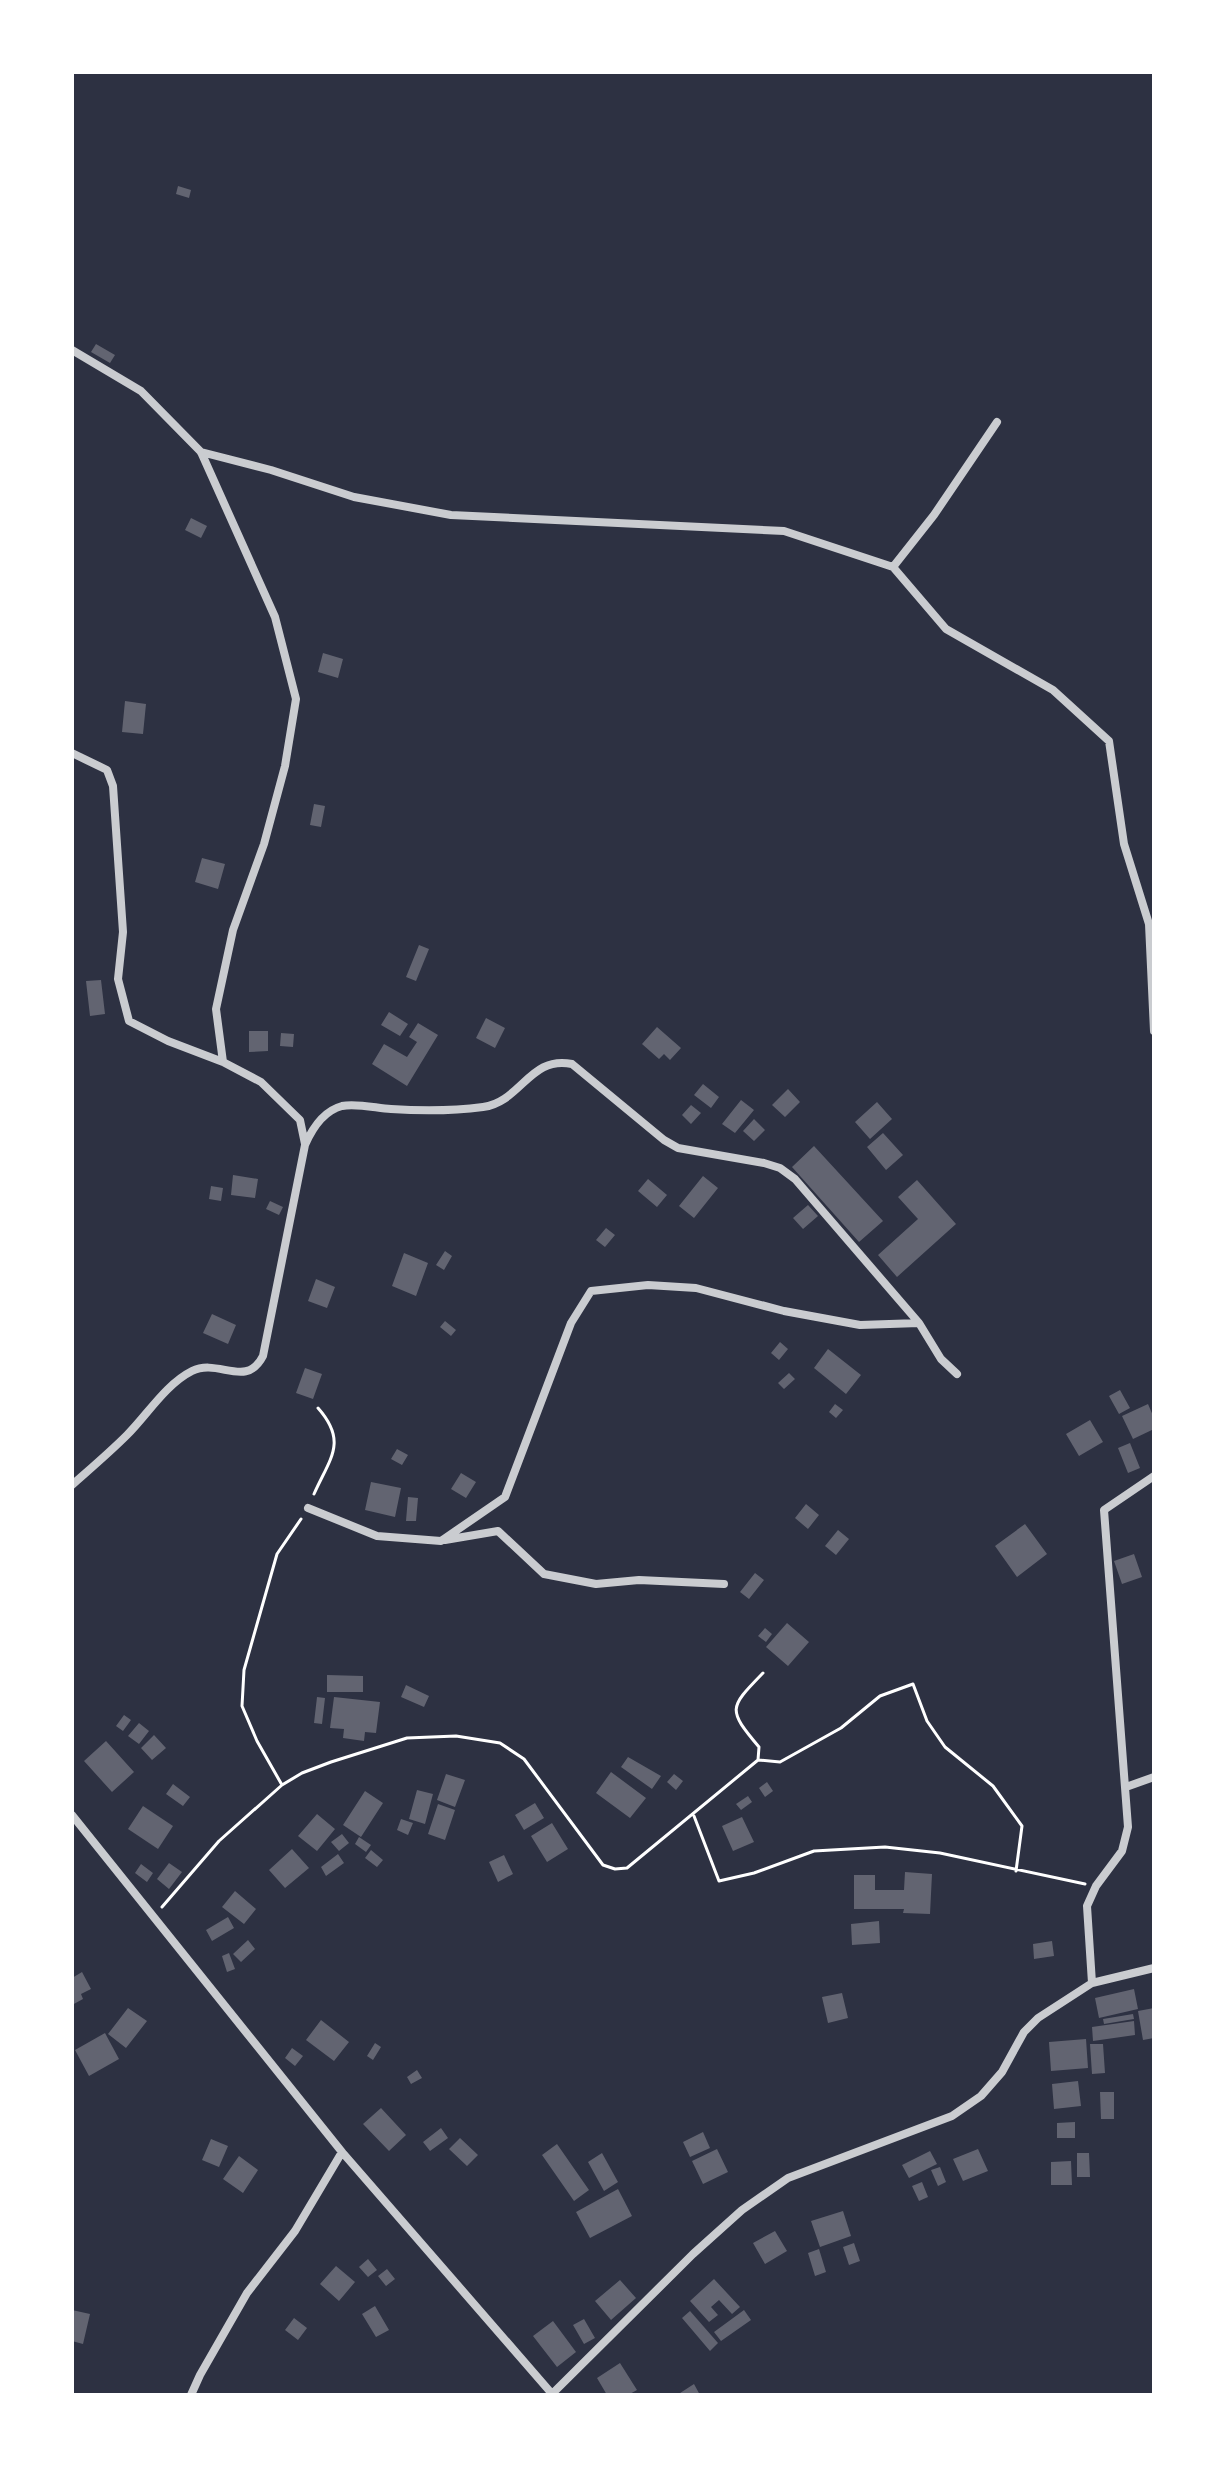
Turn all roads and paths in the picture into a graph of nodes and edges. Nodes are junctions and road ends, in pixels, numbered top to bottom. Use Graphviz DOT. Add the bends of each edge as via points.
graph roads {
  1 [pos="72,350"];
  2 [pos="997,422"];
  3 [pos="201,452"];
  4 [pos="893,567"];
  5 [pos="72,753"];
  6 [pos="1154,1031"];
  7 [pos="223,1062"];
  8 [pos="305,1145"];
  9 [pos="919,1323"];
  10 [pos="957,1374"];
  11 [pos="318,1408"];
  12 [pos="1154,1476"];
  13 [pos="72,1485"];
  14 [pos="308,1508"];
  15 [pos="441,1541"];
  16 [pos="724,1584"];
  17 [pos="763,1673"];
  18 [pos="758,1760"];
  19 [pos="1154,1777"];
  20 [pos="282,1785"];
  21 [pos="1126,1787"];
  22 [pos="72,1815"];
  23 [pos="694,1815"];
  24 [pos="1016,1871"];
  25 [pos="1096,1886"];
  26 [pos="153,1918"];
  27 [pos="1154,1968"];
  28 [pos="1092,1983"];
  29 [pos="342,2152"];
  30 [pos="191,2395"];
  31 [pos="552,2395"];
  1 -- 3 [label="street" via="141,391"];
  2 -- 4 [label="street"];
  3 -- 4 [label="street" via="354,497 451,515 784,531"];
  3 -- 7 [label="street" via="275,617 296,699 285,766 233,930 216,1009"];
  4 -- 6 [label="street" via="946,629 1053,690 1109,741 1124,844 1149,924"];
  5 -- 7 [label="street" via="107,770 113,786 123,932 118,979 129,1021"];
  7 -- 8 [label="street" via="261,1082 300,1120"];
  8 -- 9 [label="street" via="324,1116 342,1106 484,1107 502,1102 544,1065 572,1064 678,1148 764,1163 795,1179"];
  8 -- 13 [label="street" via="257,1368 247,1372 209,1367 182,1377"];
  9 -- 10 [label="street"];
  9 -- 15 [label="street" via="860,1325 696,1288 648,1285 591,1291 571,1323 505,1497"];
  11 -- 14 [label="path" via="336,1437"];
  12 -- 21 [label="street" via="1104,1510"];
  14 -- 15 [label="street" via="377,1536"];
  14 -- 20 [label="path" via="277,1554 244,1670 242,1706"];
  15 -- 16 [label="street" via="498,1531 544,1574 596,1584"];
  17 -- 18 [label="path" via="736,1708 736,1719 759,1747"];
  18 -- 23 [label="path"];
  18 -- 24 [label="path" via="780,1762 841,1728 880,1696 913,1684 927,1721 945,1747 993,1786 1022,1826"];
  19 -- 21 [label="street"];
  20 -- 23 [label="path" via="331,1762 407,1738 456,1736 500,1743 524,1759 603,1865 615,1869 627,1868"];
  20 -- 26 [label="path" via="219,1841"];
  21 -- 25 [label="street" via="1128,1827 1122,1851"];
  22 -- 26 [label="street"];
  23 -- 24 [label="path" via="719,1881 814,1851 885,1847 940,1853"];
  24 -- 25 [label="path"];
  25 -- 28 [label="street" via="1087,1906"];
  26 -- 29 [label="street"];
  27 -- 28 [label="street"];
  28 -- 31 [label="street" via="1038,2018 981,2096 952,2116 788,2178 742,2210"];
  29 -- 30 [label="street" via="295,2231 247,2293"];
  29 -- 31 [label="street"];
}
